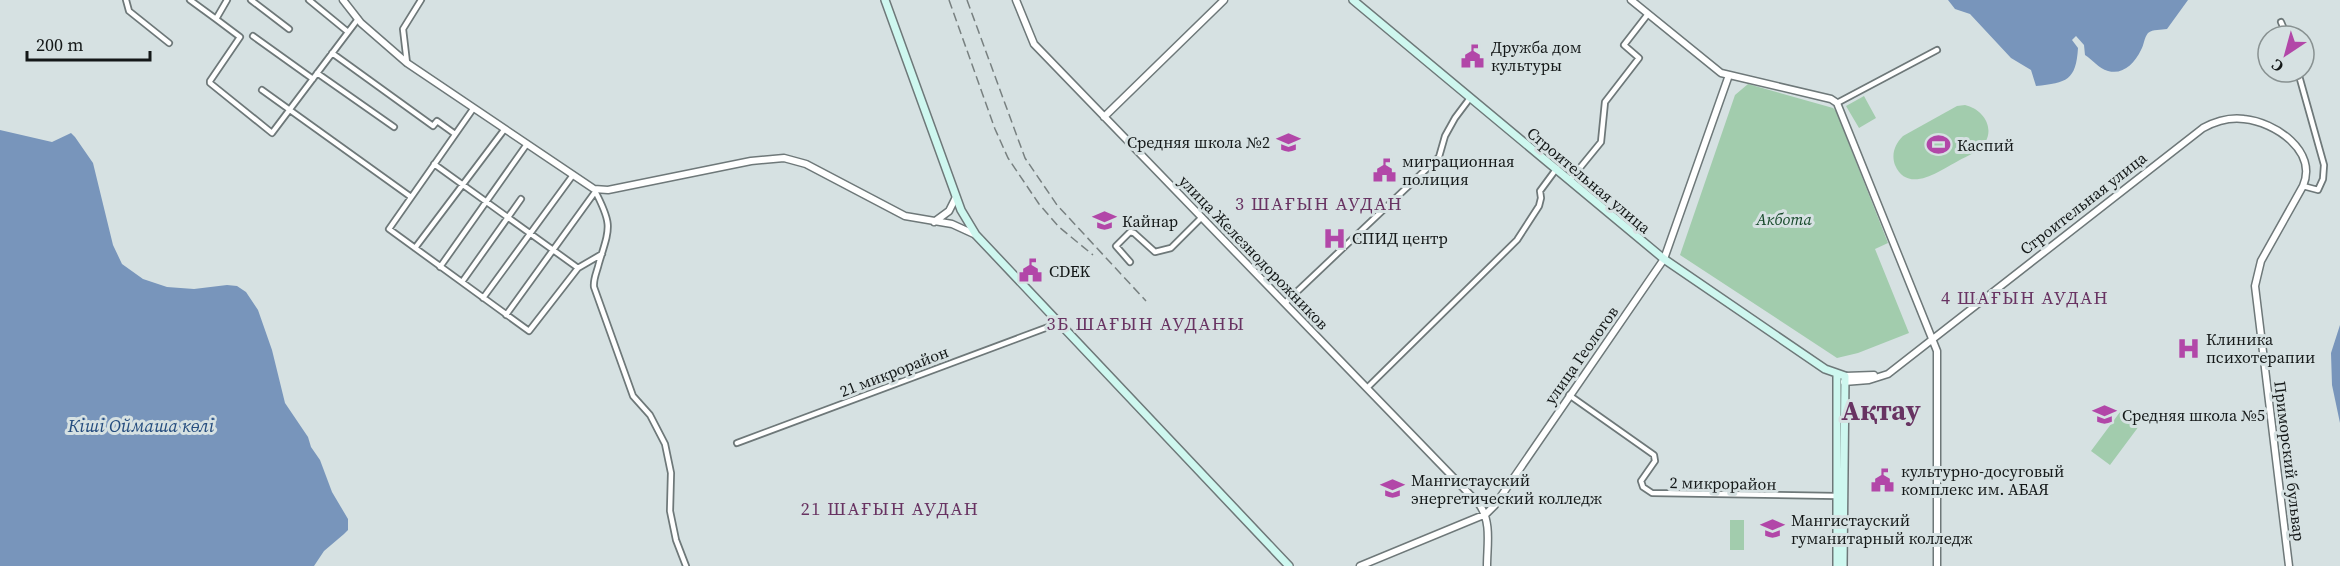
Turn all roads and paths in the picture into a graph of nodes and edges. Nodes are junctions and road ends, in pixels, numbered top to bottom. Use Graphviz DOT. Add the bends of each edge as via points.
graph roads {
  1 [pos="126,0"];
  2 [pos="190,0"];
  3 [pos="227,0"];
  4 [pos="251,0"];
  5 [pos="309,0"];
  6 [pos="343,0"];
  7 [pos="421,0"];
  8 [pos="885,0"];
  9 [pos="1016,0"];
  10 [pos="1224,0"];
  11 [pos="1353,0"];
  12 [pos="1631,0"];
  13 [pos="1648,14"];
  14 [pos="216,19"];
  15 [pos="358,19"];
  16 [pos="290,29"];
  17 [pos="348,32"];
  18 [pos="253,36"];
  19 [pos="169,43"];
  20 [pos="1937,50"];
  21 [pos="332,53"];
  22 [pos="407,63"];
  23 [pos="317,73"];
  24 [pos="1729,75"];
  25 [pos="313,79"];
  26 [pos="2301,84"];
  27 [pos="262,90"];
  28 [pos="1470,98"];
  29 [pos="1837,104"];
  30 [pos="473,109"];
  31 [pos="289,110"];
  32 [pos="1104,117"];
  33 [pos="2244,119"];
  34 [pos="394,127"];
  35 [pos="504,130"];
  36 [pos="455,135"];
  37 [pos="527,144"];
  38 [pos="434,164"];
  39 [pos="1557,168"];
  40 [pos="573,175"];
  41 [pos="1570,180"];
  42 [pos="462,185"];
  43 [pos="2303,186"];
  44 [pos="595,191"];
  45 [pos="411,197"];
  46 [pos="956,197"];
  47 [pos="521,199"];
  48 [pos="486,202"];
  49 [pos="1202,217"];
  50 [pos="508,218"];
  51 [pos="934,222"];
  52 [pos="531,234"];
  53 [pos="976,235"];
  54 [pos="415,248"];
  55 [pos="553,250"];
  56 [pos="602,254"];
  57 [pos="1664,259"];
  58 [pos="1130,262"];
  59 [pos="440,267"];
  60 [pos="578,268"];
  61 [pos="462,282"];
  62 [pos="483,298"];
  63 [pos="1285,303"];
  64 [pos="506,315"];
  65 [pos="1059,323"];
  66 [pos="1933,338"];
  67 [pos="1841,378"];
  68 [pos="1367,388"];
  69 [pos="1569,396"];
  70 [pos="737,443"];
  71 [pos="1840,496"];
  72 [pos="1486,514"];
  73 [pos="686,566"];
  74 [pos="1289,566"];
  75 [pos="1360,566"];
  76 [pos="1487,566"];
  77 [pos="1837,566"];
  78 [pos="1843,566"];
  79 [pos="1937,566"];
  80 [pos="2289,566"];
  1 -- 19 [label="street" via="129,11"];
  2 -- 14 [label="street"];
  3 -- 14 [label="street"];
  4 -- 16 [label="street"];
  5 -- 17 [label="street"];
  6 -- 15 [label="street"];
  7 -- 22 [label="street" via="403,28"];
  8 -- 46 [label="main road"];
  9 -- 32 [label="street, улица Железнодорожников" via="1034,44"];
  10 -- 32 [label="street"];
  11 -- 28 [label="main road, Строительная улица"];
  12 -- 13 [label="street"];
  13 -- 24 [label="street" via="1713,68"];
  13 -- 41 [label="street" via="1624,45 1639,58 1605,102 1601,142"];
  14 -- 31 [label="street" via="240,37 210,83 272,134"];
  15 -- 17 [label="street"];
  15 -- 22 [label="street"];
  17 -- 21 [label="street"];
  18 -- 25 [label="street"];
  20 -- 29 [label="street"];
  21 -- 23 [label="street"];
  21 -- 36 [label="street" via="433,126 437,121"];
  22 -- 30 [label="street"];
  23 -- 25 [label="street"];
  23 -- 34 [label="street"];
  24 -- 29 [label="street" via="1832,99"];
  24 -- 57 [label="street, улица Геологов"];
  25 -- 31 [label="street"];
  26 -- 43 [label="street" via="2324,165 2318,190"];
  27 -- 31 [label="street"];
  28 -- 39 [label="main road, Строительная улица"];
  28 -- 63 [label="street" via="1445,136 1438,157"];
  29 -- 66 [label="street"];
  30 -- 35 [label="street"];
  30 -- 36 [label="street"];
  31 -- 45 [label="street"];
  32 -- 49 [label="street, улица Железнодорожников"];
  33 -- 43 [label="street, Приморский бульвар" via="2273,129 2299,149 2307,173"];
  33 -- 66 [label="street, Строительная улица" via="2221,120 2195,133"];
  35 -- 37 [label="street"];
  35 -- 42 [label="street"];
  36 -- 38 [label="street"];
  37 -- 40 [label="street"];
  37 -- 48 [label="street"];
  38 -- 42 [label="street"];
  38 -- 45 [label="street"];
  39 -- 41 [label="main road, Строительная улица"];
  39 -- 68 [label="street" via="1540,191 1539,206 1517,240"];
  40 -- 44 [label="street"];
  40 -- 52 [label="street"];
  41 -- 57 [label="main road, Строительная улица"];
  42 -- 48 [label="street"];
  42 -- 54 [label="street"];
  43 -- 80 [label="street, Приморский бульвар" via="2261,261 2255,286"];
  44 -- 51 [label="street" via="784,158 806,164 905,216"];
  44 -- 55 [label="street"];
  44 -- 56 [label="street" via="609,226"];
  45 -- 54 [label="street" via="389,229"];
  46 -- 51 [label="street" via="950,211"];
  46 -- 53 [label="main road"];
  47 -- 50 [label="street"];
  48 -- 50 [label="street"];
  48 -- 59 [label="street"];
  49 -- 58 [label="street" via="1171,248 1155,252 1130,232 1116,246"];
  49 -- 63 [label="street, улица Железнодорожников"];
  50 -- 52 [label="street"];
  50 -- 61 [label="street"];
  51 -- 53 [label="street" via="960,226"];
  52 -- 55 [label="street"];
  52 -- 62 [label="street"];
  53 -- 65 [label="main road"];
  54 -- 59 [label="street"];
  55 -- 60 [label="street"];
  55 -- 64 [label="street"];
  56 -- 60 [label="street"];
  56 -- 73 [label="street" via="594,280 596,295 633,396 650,415 665,444 671,473 670,511"];
  57 -- 67 [label="main road, Строительная улица" via="1820,365 1826,374"];
  57 -- 69 [label="street, улица Геологов"];
  59 -- 61 [label="street"];
  60 -- 64 [label="street" via="529,331"];
  61 -- 62 [label="street"];
  62 -- 64 [label="street"];
  63 -- 68 [label="street, улица Железнодорожников"];
  65 -- 70 [label="street, 21 микрорайон"];
  65 -- 74 [label="main road"];
  66 -- 67 [label="street, Строительная улица" via="1888,374 1869,380"];
  66 -- 79 [label="street" via="1938,371"];
  67 -- 71 [label="main road"];
  68 -- 72 [label="street, улица Железнодорожников"];
  69 -- 71 [label="street, 2 микрорайон" via="1654,455 1655,461 1641,481 1652,493"];
  69 -- 72 [label="street, улица Геологов"];
  71 -- 77 [label="main road"];
  71 -- 78 [label="main road"];
  72 -- 75 [label="street, улица Геологов"];
  72 -- 76 [label="street"];
}
